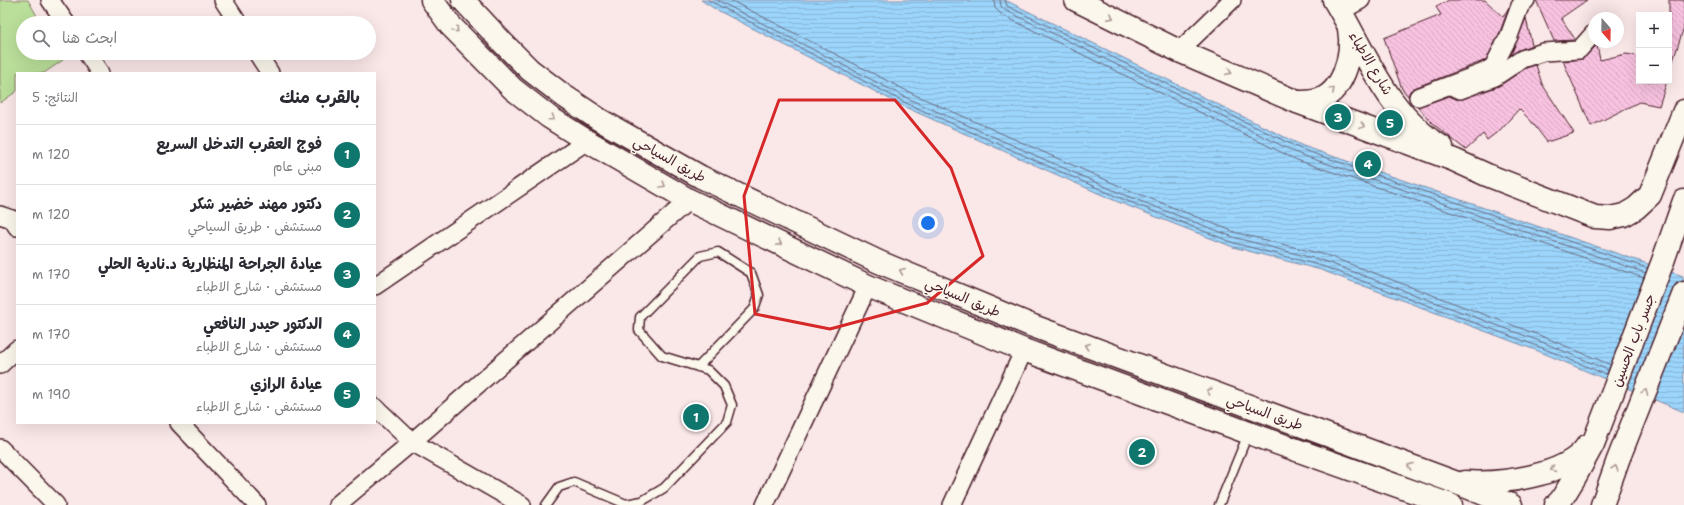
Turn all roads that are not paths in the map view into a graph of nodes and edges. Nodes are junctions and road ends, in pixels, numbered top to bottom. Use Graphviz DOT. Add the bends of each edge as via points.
graph roads {
  1 [pos="50,0"];
  2 [pos="223,0"];
  3 [pos="432,0"];
  4 [pos="463,0"];
  5 [pos="1076,0"];
  6 [pos="1232,0"];
  7 [pos="1361,0"];
  8 [pos="1526,0"];
  9 [pos="1341,12"];
  10 [pos="61,16"];
  11 [pos="233,16"];
  12 [pos="492,32"];
  13 [pos="1588,40"];
  14 [pos="473,48"];
  15 [pos="1179,51"];
  16 [pos="516,56"];
  17 [pos="92,60"];
  18 [pos="262,60"];
  19 [pos="99,72"];
  20 [pos="269,72"];
  21 [pos="498,75"];
  22 [pos="1451,86"];
  23 [pos="1418,98"];
  24 [pos="1297,102"];
  25 [pos="1684,111"];
  26 [pos="587,141"];
  27 [pos="1487,175"];
  28 [pos="689,200"];
  29 [pos="1684,201"];
  30 [pos="0,215"];
  31 [pos="16,225"];
  32 [pos="842,244"];
  33 [pos="831,268"];
  34 [pos="376,285"];
  35 [pos="868,286"];
  36 [pos="944,289"];
  37 [pos="1684,293"];
  38 [pos="930,311"];
  39 [pos="16,350"];
  40 [pos="1024,350"];
  41 [pos="0,365"];
  42 [pos="698,367"];
  43 [pos="376,408"];
  44 [pos="1602,422"];
  45 [pos="180,424"];
  46 [pos="1249,433"];
  47 [pos="412,442"];
  48 [pos="0,448"];
  49 [pos="1442,478"];
  50 [pos="56,505"];
  51 [pos="257,505"];
  52 [pos="337,505"];
  53 [pos="522,505"];
  54 [pos="546,505"];
  55 [pos="765,505"];
  56 [pos="952,505"];
  57 [pos="1219,505"];
  58 [pos="1451,505"];
  59 [pos="1511,505"];
  60 [pos="1556,505"];
  61 [pos="1602,505"];
  1 -- 10 [label="street"];
  2 -- 11 [label="street"];
  3 -- 14 [label="main road, طريق السياحي, one-way" via="450,25"];
  4 -- 12 [label="main road, طريق السياحي"];
  5 -- 15 [label="main road, one-way"];
  6 -- 15 [label="street"];
  7 -- 9 [label="street"];
  8 -- 22 [label="street" via="1520,6 1509,36 1493,67"];
  24 -- 9 [label="main road, شارع الاطباء, one-way" via="1314,101 1324,97 1337,86 1347,68 1350,37"];
  9 -- 27 [label="main road, شارع الاطباء" via="1375,73 1415,128"];
  12 -- 14 [label="main road" via="488,43"];
  12 -- 16 [label="main road, طريق السياحي"];
  13 -- 22 [label="street" via="1580,50 1543,52 1522,59 1495,77 1460,90"];
  14 -- 21 [label="main road, طريق السياحي"];
  15 -- 24 [label="main road, one-way"];
  16 -- 21 [label="main road" via="500,64"];
  16 -- 32 [label="main road, طريق السياحي" via="564,96 600,120 701,177"];
  17 -- 19 [label="street"];
  18 -- 20 [label="street"];
  21 -- 26 [label="main road, طريق السياحي, one-way" via="549,117"];
  22 -- 23 [label="street"];
  24 -- 27 [label="main road, one-way" via="1454,160"];
  25 -- 27 [label="main road" via="1650,195 1624,215 1610,218 1595,216"];
  26 -- 28 [label="main road, طريق السياحي, one-way"];
  26 -- 34 [label="street"];
  28 -- 33 [label="main road, طريق السياحي, one-way"];
  28 -- 47 [label="street"];
  29 -- 44 [label="main road, جسر باب الحسين"];
  30 -- 31 [label="street" via="12,219"];
  32 -- 33 [label="main road" via="843,257 840,263"];
  36 -- 32 [label="main road, طريق السياحي, one-way"];
  33 -- 35 [label="main road, طريق السياحي"];
  35 -- 38 [label="main road, طريق السياحي"];
  35 -- 55 [label="street"];
  36 -- 38 [label="main road" via="934,294 929,305"];
  49 -- 36 [label="main road, طريق السياحي, one-way" via="1033,326"];
  61 -- 37 [label="main road, one-way"];
  38 -- 40 [label="main road, طريق السياحي"];
  39 -- 41 [label="street"];
  40 -- 46 [label="main road, طريق السياحي"];
  40 -- 56 [label="street"];
  42 -- 42 [label="lane" via="662,356 639,330 640,317 700,256 718,252 751,273 759,294 754,309"];
  42 -- 54 [label="lane" via="708,370 724,386 732,405 727,422 664,488 642,502 626,504 574,482 559,487"];
  43 -- 47 [label="street"];
  44 -- 49 [label="main road, one-way" via="1584,449 1569,462 1546,472 1482,483"];
  44 -- 60 [label="main road" via="1575,477"];
  45 -- 51 [label="street"];
  46 -- 57 [label="lane"];
  46 -- 58 [label="main road, طريق السياحي"];
  47 -- 52 [label="street"];
  47 -- 53 [label="street"];
  48 -- 50 [label="street"];
  49 -- 59 [label="main road, طريق السياحي"];
}
